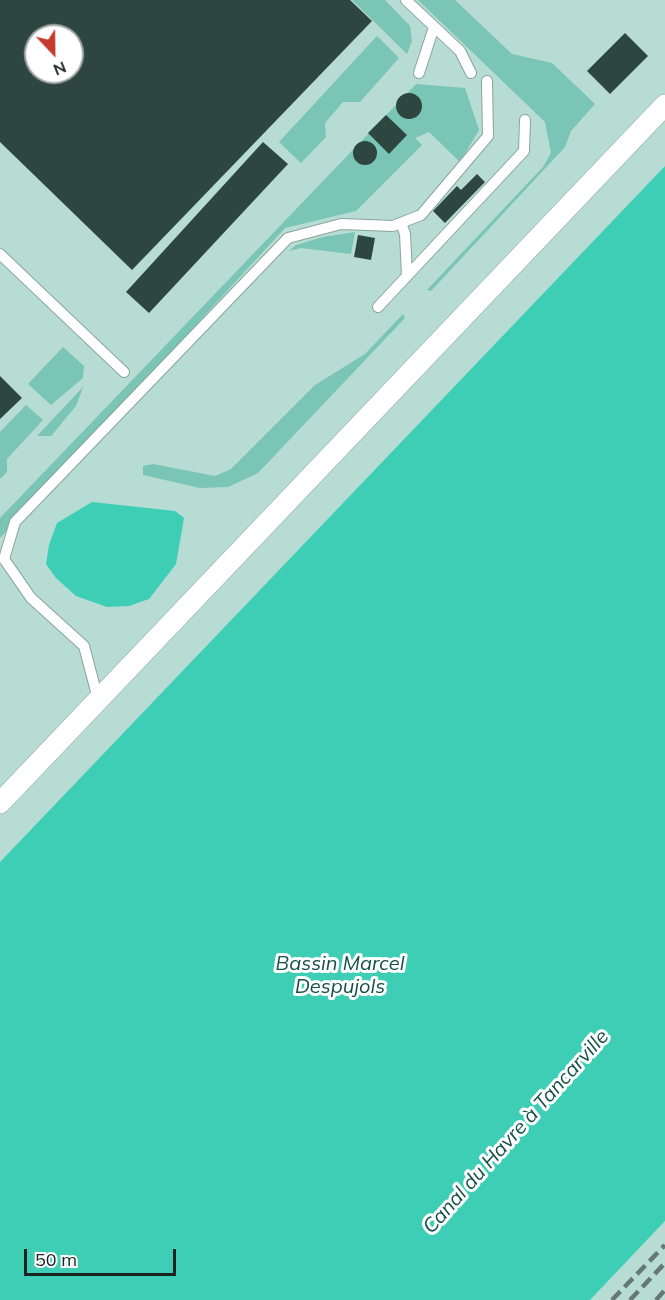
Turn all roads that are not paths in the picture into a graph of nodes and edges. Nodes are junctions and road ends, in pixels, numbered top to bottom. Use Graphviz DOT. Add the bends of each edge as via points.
graph roads {
  1 [pos="406,0"];
  2 [pos="434,27"];
  3 [pos="418,73"];
  4 [pos="471,73"];
  5 [pos="487,81"];
  6 [pos="665,105"];
  7 [pos="525,120"];
  8 [pos="400,223"];
  9 [pos="0,254"];
  10 [pos="407,276"];
  11 [pos="378,307"];
  12 [pos="124,372"];
  13 [pos="98,699"];
  14 [pos="0,803"];
  1 -- 2 [label="lane"];
  2 -- 3 [label="lane"];
  2 -- 4 [label="lane" via="460,51"];
  5 -- 8 [label="lane" via="488,136 421,215"];
  6 -- 13 [label="street"];
  7 -- 10 [label="lane" via="524,151"];
  8 -- 10 [label="lane" via="405,234"];
  8 -- 13 [label="lane" via="341,224 288,238 15,522 4,559 31,598 84,646"];
  9 -- 12 [label="lane"];
  10 -- 11 [label="lane"];
  13 -- 14 [label="street"];
}
